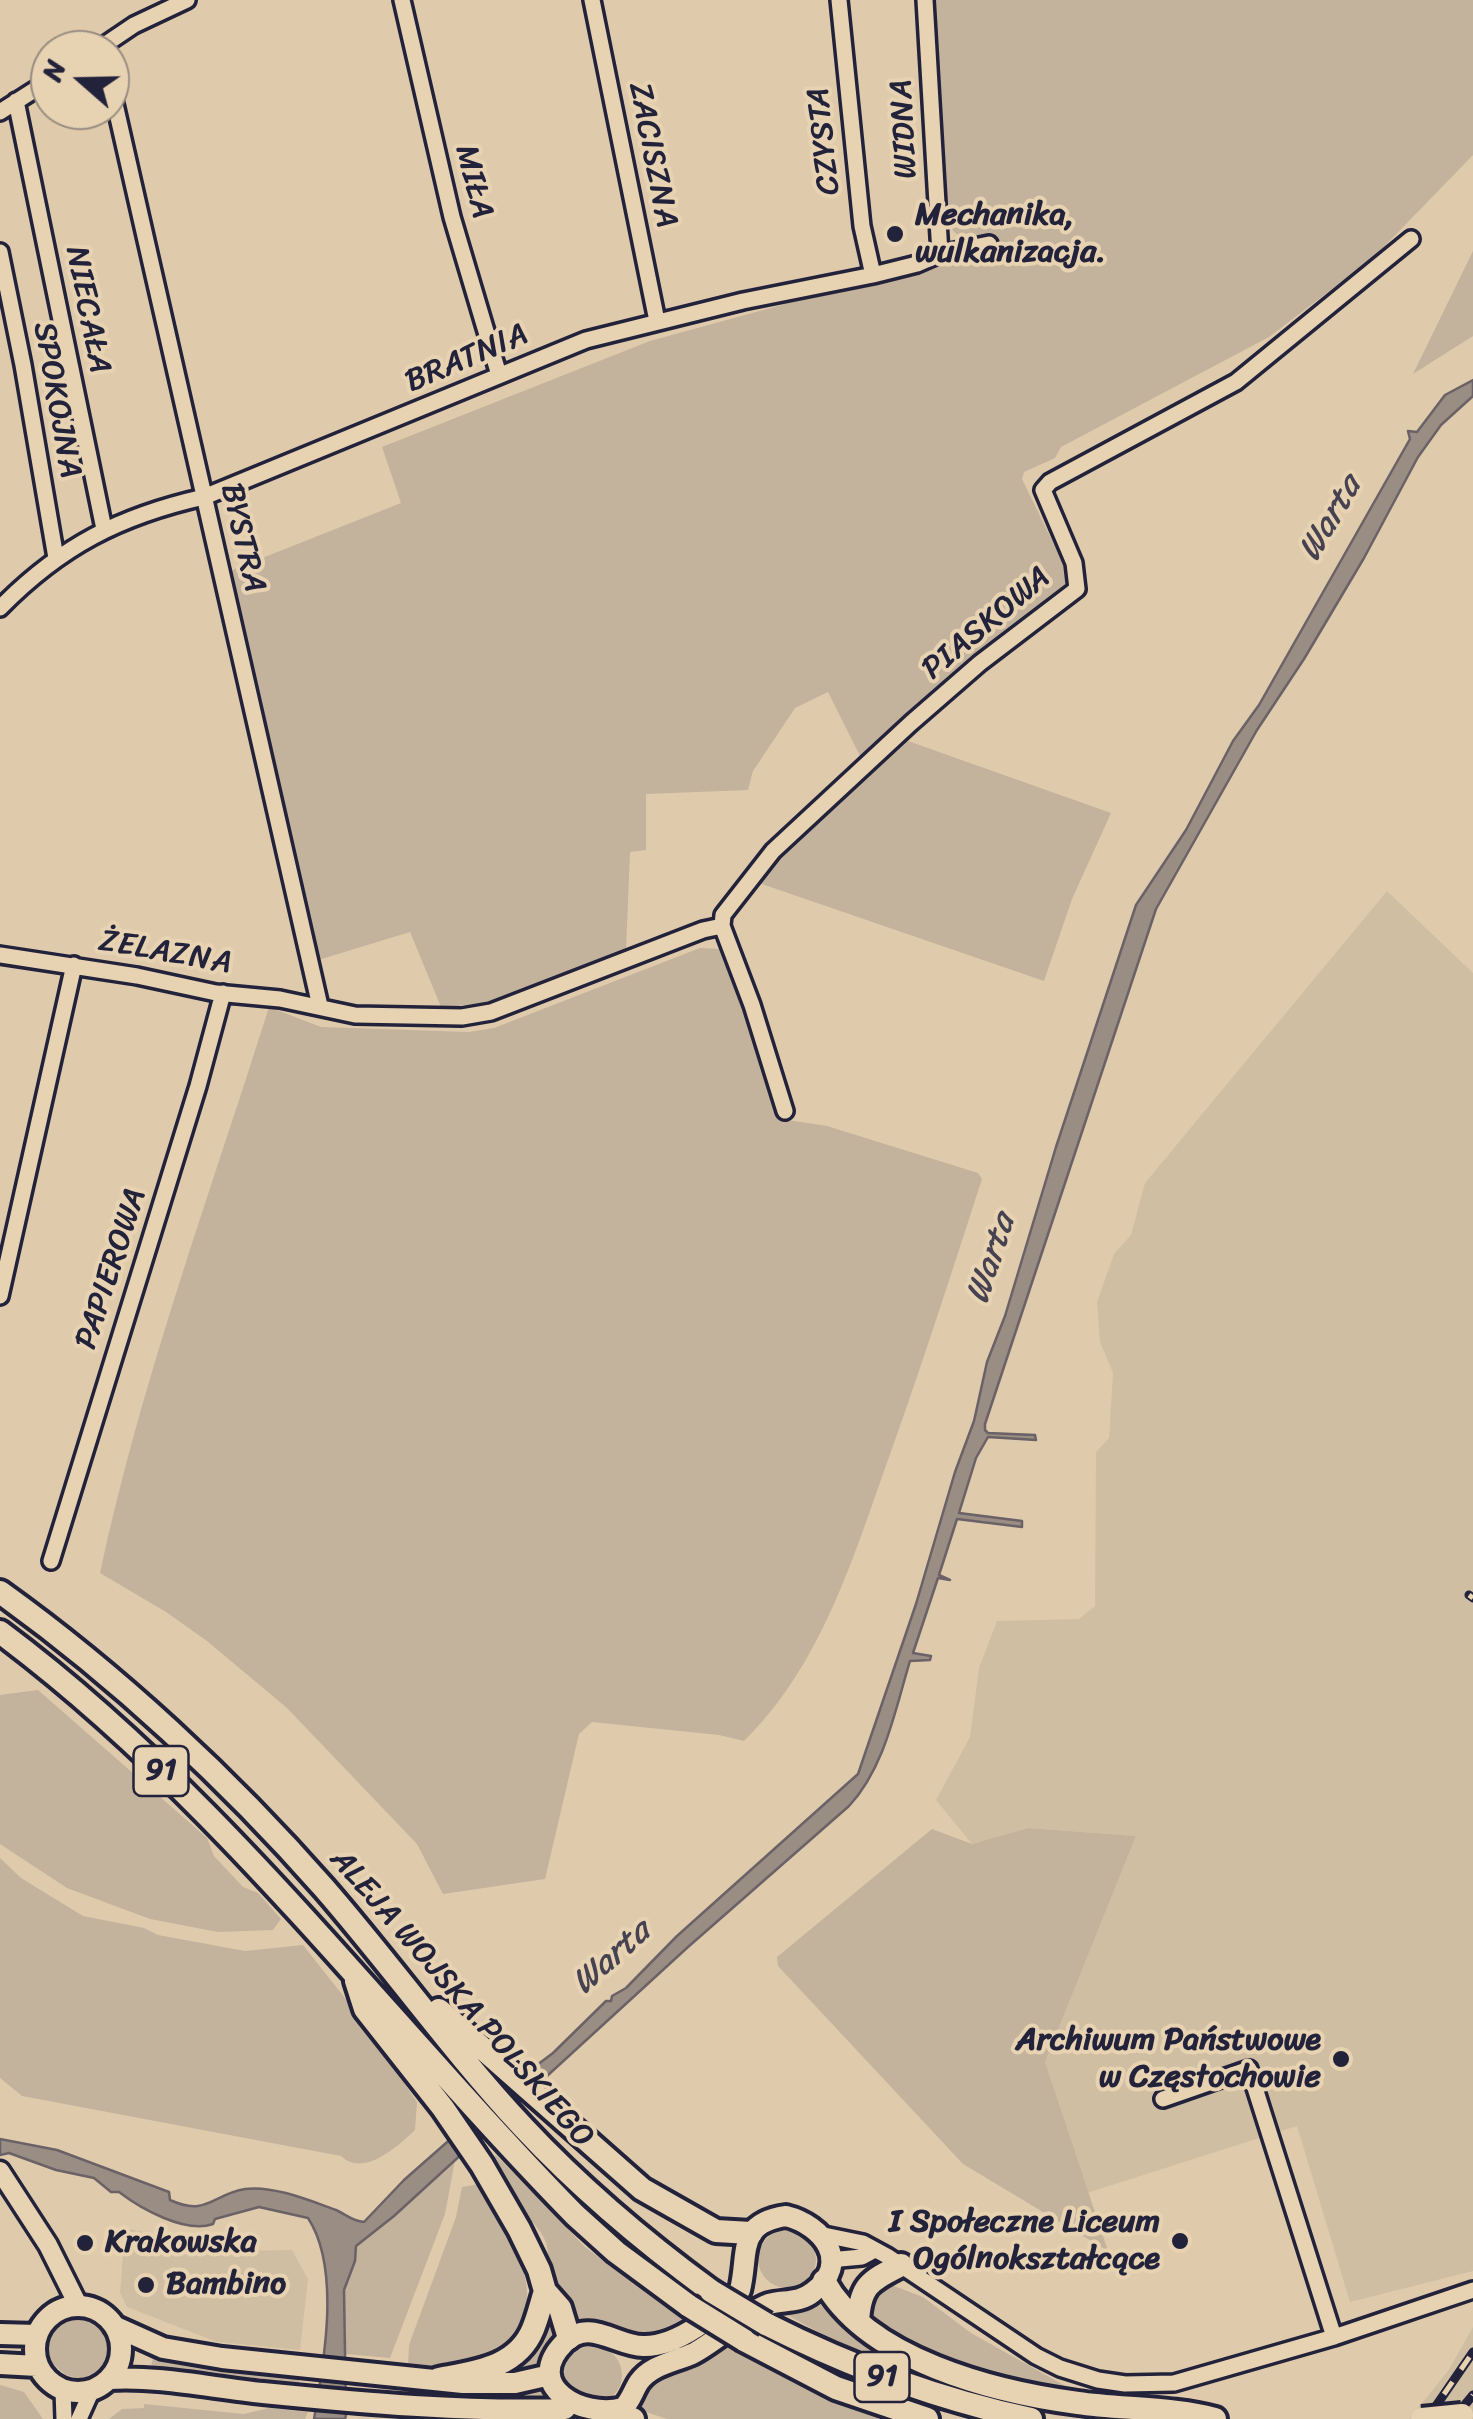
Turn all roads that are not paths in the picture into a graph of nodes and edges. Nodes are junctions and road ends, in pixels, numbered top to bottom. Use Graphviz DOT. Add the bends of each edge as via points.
graph roads {
  1 [pos="187,0"];
  2 [pos="402,0"];
  3 [pos="592,0"];
  4 [pos="839,0"];
  5 [pos="925,0"];
  6 [pos="127,30"];
  7 [pos="30,93"];
  8 [pos="16,102"];
  9 [pos="0,112"];
  10 [pos="121,130"];
  11 [pos="1411,239"];
  12 [pos="989,244"];
  13 [pos="0,252"];
  14 [pos="940,254"];
  15 [pos="873,275"];
  16 [pos="657,321"];
  17 [pos="499,375"];
  18 [pos="204,497"];
  19 [pos="104,529"];
  20 [pos="56,558"];
  21 [pos="0,608"];
  22 [pos="722,926"];
  23 [pos="0,956"];
  24 [pos="74,965"];
  25 [pos="223,993"];
  26 [pos="320,1006"];
  27 [pos="785,1111"];
  28 [pos="0,1296"];
  29 [pos="51,1561"];
  30 [pos="0,1592"];
  31 [pos="0,1632"];
  32 [pos="382,1960"];
  33 [pos="353,1973"];
  34 [pos="475,2089"];
  35 [pos="1163,2098"];
  36 [pos="514,2134"];
  37 [pos="0,2171"];
  38 [pos="751,2233"];
  39 [pos="824,2235"];
  40 [pos="873,2251"];
  41 [pos="901,2264"];
  42 [pos="827,2271"];
  43 [pos="1473,2290"];
  44 [pos="545,2291"];
  45 [pos="78,2304"];
  46 [pos="858,2322"];
  47 [pos="114,2326"];
  48 [pos="0,2334"];
  49 [pos="37,2335"];
  50 [pos="1334,2337"];
  51 [pos="569,2338"];
  52 [pos="0,2364"];
  53 [pos="37,2366"];
  54 [pos="550,2375"];
  55 [pos="440,2379"];
  56 [pos="101,2384"];
  57 [pos="63,2390"];
  58 [pos="564,2409"];
  59 [pos="1473,2414"];
  60 [pos="624,2416"];
  61 [pos="64,2419"];
  62 [pos="80,2419"];
  63 [pos="927,2419"];
  64 [pos="1031,2419"];
  65 [pos="1216,2419"];
  66 [pos="1422,2419"];
  1 -- 6 [label="street"];
  2 -- 17 [label="street, MIŁA" via="452,217"];
  3 -- 16 [label="street, ZACISZNA"];
  4 -- 15 [label="street, CZYSTA"];
  5 -- 14 [label="street, WIDNA"];
  7 -- 8 [label="street"];
  8 -- 9 [label="street"];
  8 -- 19 [label="street, NIECAŁA"];
  10 -- 18 [label="street, BYSTRA"];
  11 -- 22 [label="street, PIASKOWA" via="1236,382 1050,482 1044,490 1074,563 1076,589 980,663 773,852"];
  12 -- 14 [label="street, BRATNIA"];
  13 -- 20 [label="street, SPOKOJNA"];
  14 -- 15 [label="street, BRATNIA"];
  15 -- 16 [label="street, BRATNIA"];
  16 -- 17 [label="street, BRATNIA"];
  17 -- 18 [label="street, BRATNIA"];
  18 -- 19 [label="street, BRATNIA"];
  18 -- 26 [label="street, BYSTRA"];
  19 -- 20 [label="street, BRATNIA"];
  20 -- 21 [label="street, BRATNIA"];
  22 -- 26 [label="street" via="491,1012 355,1015"];
  22 -- 27 [label="street"];
  23 -- 24 [label="street, ŻELAZNA"];
  24 -- 25 [label="street, ŻELAZNA"];
  24 -- 28 [label="street"];
  25 -- 26 [label="street, ŻELAZNA"];
  25 -- 29 [label="street, PAPIEROWA"];
  30 -- 32 [label="main road, ALEJA WOJSKA POLSKIEGO / 91" via="178,1737 323,1888"];
  31 -- 33 [label="main road, ALEJA WOJSKA POLSKIEGO / 91" via="117,1729"];
  32 -- 34 [label="main road, ALEJA WOJSKA POLSKIEGO / 91"];
  32 -- 38 [label="main road" via="667,2206 716,2231"];
  33 -- 34 [label="main road, ALEJA WOJSKA POLSKIEGO / 91"];
  33 -- 44 [label="main road" via="365,2009 482,2165"];
  34 -- 36 [label="main road, ALEJA WOJSKA POLSKIEGO / 91"];
  35 -- 50 [label="street" via="1248,2069"];
  36 -- 63 [label="main road, ALEJA WOJSKA POLSKIEGO / 91, bridge" via="588,2228 689,2306 836,2388"];
  36 -- 64 [label="main road, ALEJA WOJSKA POLSKIEGO / 91, bridge" via="711,2291 766,2324 912,2388"];
  37 -- 45 [label="street"];
  38 -- 39 [label="main road" via="786,2216"];
  38 -- 51 [label="main road" via="740,2290 680,2336 642,2346 603,2333"];
  39 -- 40 [label="street"];
  39 -- 42 [label="main road"];
  40 -- 41 [label="street"];
  40 -- 42 [label="street"];
  41 -- 46 [label="main road" via="863,2291"];
  41 -- 50 [label="street" via="1036,2356 1080,2376 1124,2384 1174,2383"];
  42 -- 46 [label="main road" via="842,2310"];
  42 -- 60 [label="main road" via="805,2298 764,2307 697,2352 649,2372"];
  43 -- 50 [label="street"];
  44 -- 51 [label="main road" via="560,2308"];
  44 -- 55 [label="main road" via="533,2330 510,2359"];
  45 -- 47 [label="main road"];
  45 -- 49 [label="main road" via="52,2315"];
  46 -- 65 [label="main road" via="906,2354 993,2386"];
  47 -- 55 [label="main road" via="163,2348"];
  47 -- 56 [label="main road" via="120,2359"];
  48 -- 49 [label="main road"];
  49 -- 53 [label="main road"];
  51 -- 54 [label="main road"];
  52 -- 53 [label="main road"];
  53 -- 57 [label="main road"];
  54 -- 55 [label="main road" via="495,2384"];
  54 -- 58 [label="main road"];
  56 -- 57 [label="main road"];
  56 -- 58 [label="main road" via="148,2378 461,2410"];
  56 -- 62 [label="street"];
  57 -- 61 [label="street"];
  58 -- 60 [label="main road" via="582,2417"];
  59 -- 66 [label="main road, bridge"];
}
